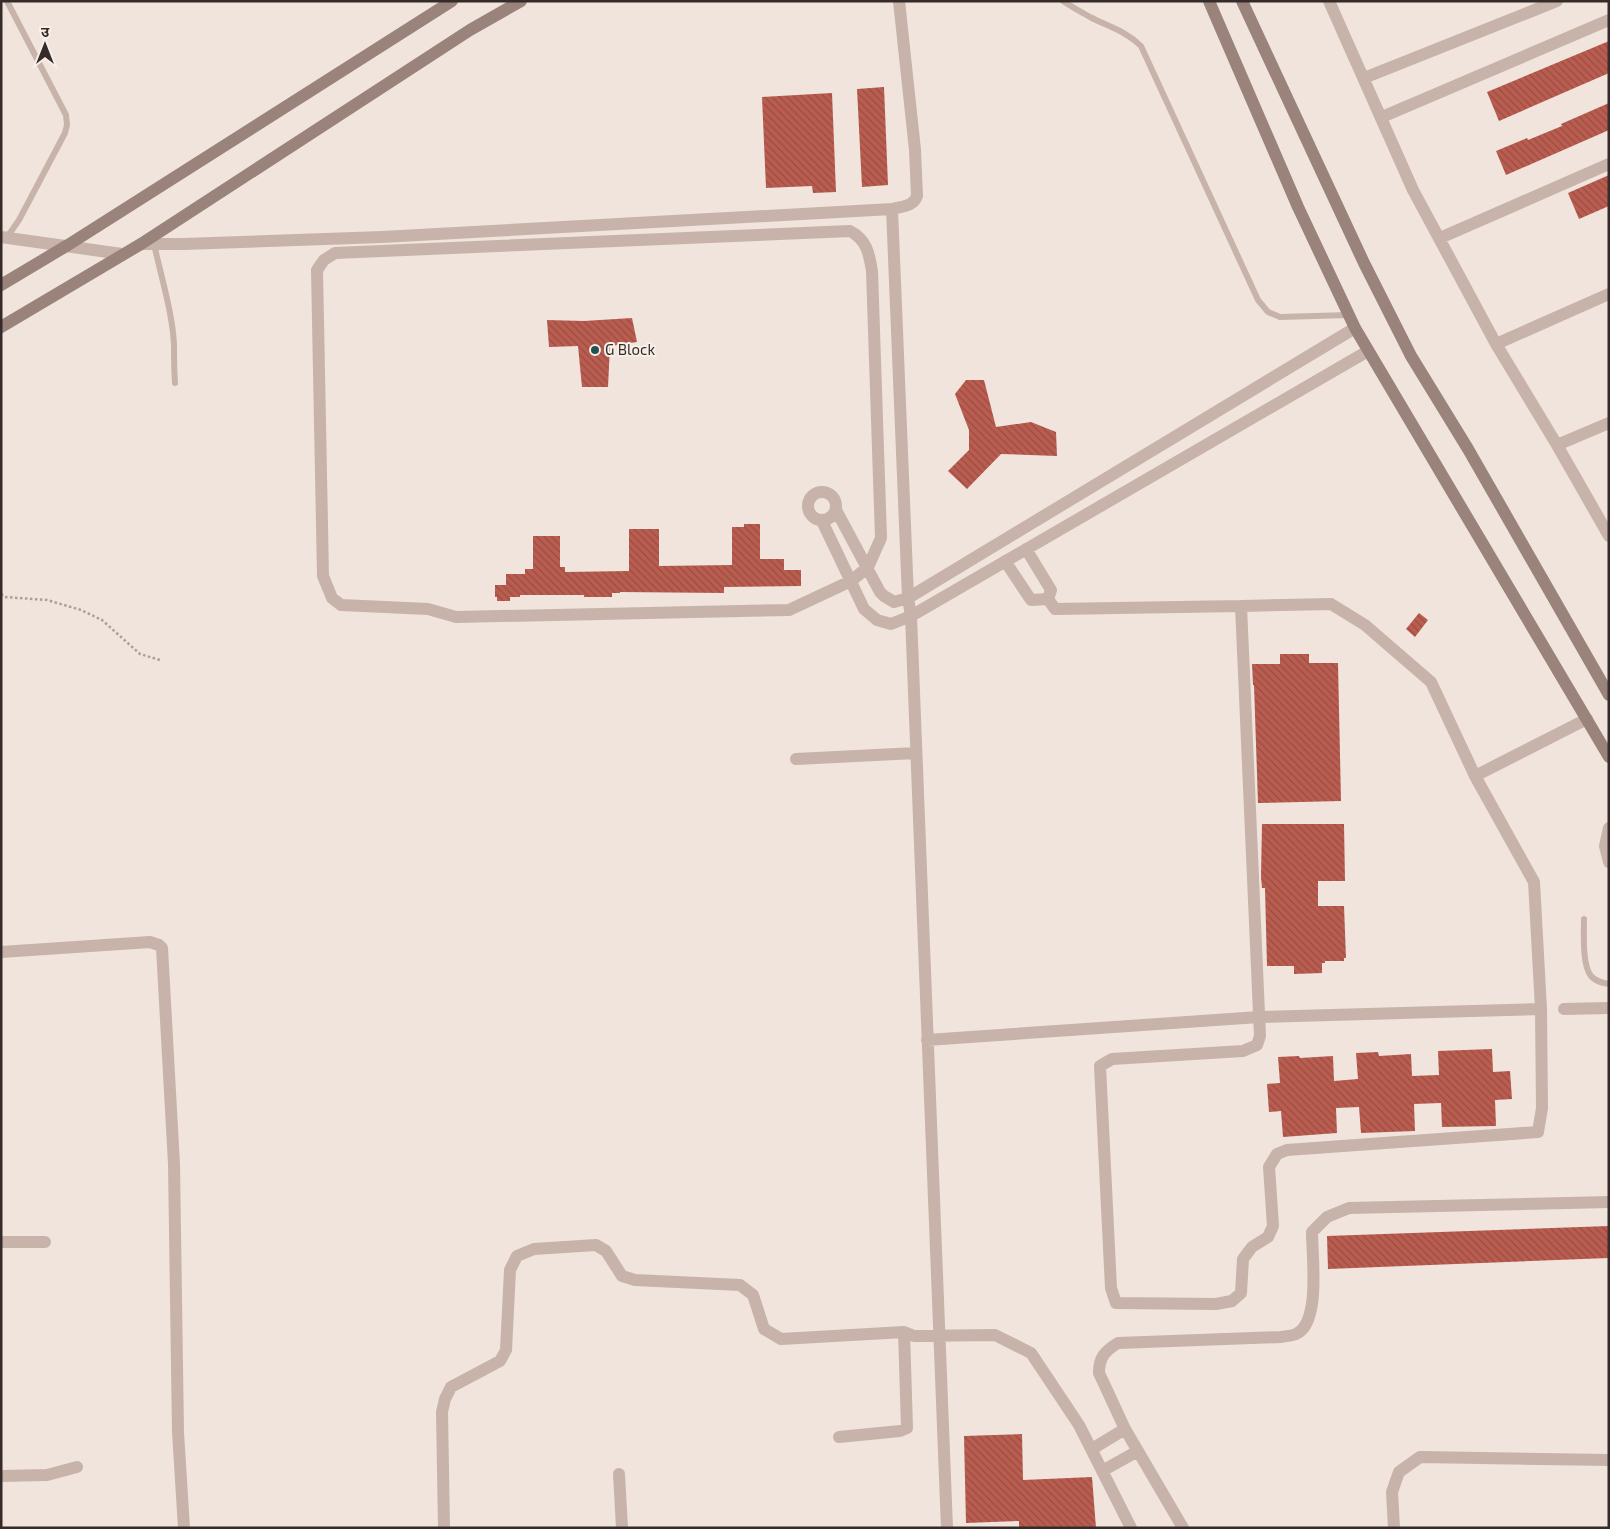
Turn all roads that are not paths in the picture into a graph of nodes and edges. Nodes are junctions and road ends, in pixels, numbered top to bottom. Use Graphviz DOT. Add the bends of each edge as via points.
graph roads {
  1 [pos="7,1"];
  2 [pos="452,1"];
  3 [pos="521,1"];
  4 [pos="899,1"];
  5 [pos="1063,1"];
  6 [pos="1209,1"];
  7 [pos="1242,1"];
  8 [pos="1329,1"];
  9 [pos="1557,1"];
  10 [pos="1609,20"];
  11 [pos="1364,78"];
  12 [pos="1382,117"];
  13 [pos="1609,164"];
  14 [pos="892,208"];
  15 [pos="2,236"];
  16 [pos="1440,238"];
  17 [pos="141,244"];
  18 [pos="154,244"];
  19 [pos="68,245"];
  20 [pos="122,254"];
  21 [pos="1,285"];
  22 [pos="1609,294"];
  23 [pos="1349,315"];
  24 [pos="1,327"];
  25 [pos="1355,328"];
  26 [pos="1496,344"];
  27 [pos="1368,351"];
  28 [pos="175,383"];
  29 [pos="1609,423"];
  30 [pos="1558,445"];
  31 [pos="836,510"];
  32 [pos="822,521"];
  33 [pos="1609,536"];
  34 [pos="1026,549"];
  35 [pos="1005,561"];
  36 [pos="868,566"];
  37 [pos="850,581"];
  38 [pos="908,598"];
  39 [pos="1048,599"];
  40 [pos="1241,606"];
  41 [pos="911,616"];
  42 [pos="1609,695"];
  43 [pos="1586,719"];
  44 [pos="916,753"];
  45 [pos="1609,757"];
  46 [pos="796,759"];
  47 [pos="1475,776"];
  48 [pos="1609,828"];
  49 [pos="1609,862"];
  50 [pos="1584,919"];
  51 [pos="1,952"];
  52 [pos="1609,984"];
  53 [pos="1609,1008"];
  54 [pos="1564,1009"];
  55 [pos="1541,1010"];
  56 [pos="1259,1017"];
  57 [pos="927,1040"];
  58 [pos="1609,1202"];
  59 [pos="1,1242"];
  60 [pos="46,1242"];
  61 [pos="939,1331"];
  62 [pos="905,1332"];
  63 [pos="1125,1429"];
  64 [pos="839,1437"];
  65 [pos="1092,1449"];
  66 [pos="1138,1451"];
  67 [pos="1609,1460"];
  68 [pos="77,1467"];
  69 [pos="1102,1471"];
  70 [pos="619,1474"];
  71 [pos="1,1476"];
  72 [pos="184,1528"];
  73 [pos="444,1528"];
  74 [pos="622,1528"];
  75 [pos="947,1528"];
  76 [pos="1131,1528"];
  77 [pos="1182,1528"];
  78 [pos="1394,1528"];
  1 -- 15 [label="lane" via="66,115 67,125 19,220 10,233"];
  2 -- 19 [label="street"];
  3 -- 17 [label="street" via="470,30"];
  4 -- 14 [label="street" via="917,196 911,204"];
  5 -- 23 [label="lane" via="1132,36 1141,46 1258,300 1268,312 1280,317"];
  6 -- 23 [label="street" via="1298,207"];
  7 -- 42 [label="street" via="1411,356"];
  8 -- 11 [label="street"];
  9 -- 11 [label="street"];
  10 -- 12 [label="street"];
  11 -- 12 [label="street"];
  12 -- 16 [label="street" via="1414,190"];
  13 -- 16 [label="street"];
  14 -- 18 [label="street" via="382,237"];
  14 -- 38 [label="street"];
  15 -- 19 [label="street"];
  16 -- 26 [label="street"];
  17 -- 18 [label="street"];
  17 -- 20 [label="street"];
  18 -- 28 [label="lane" via="171,321"];
  19 -- 20 [label="street"];
  19 -- 21 [label="street"];
  20 -- 24 [label="street"];
  22 -- 26 [label="street"];
  23 -- 25 [label="street"];
  25 -- 27 [label="street"];
  25 -- 38 [label="street"];
  26 -- 30 [label="street"];
  27 -- 34 [label="street"];
  27 -- 43 [label="street"];
  29 -- 30 [label="street"];
  30 -- 33 [label="street"];
  31 -- 32 [label="street" via="831,518"];
  31 -- 32 [label="street" via="836,501 830,494 815,494 809,500 808,510 813,518"];
  31 -- 36 [label="street" via="859,556"];
  32 -- 37 [label="street"];
  34 -- 35 [label="street"];
  34 -- 39 [label="street" via="1051,590"];
  35 -- 39 [label="street" via="1031,600"];
  35 -- 41 [label="street"];
  36 -- 37 [label="street"];
  36 -- 37 [label="street" via="881,538 881,528 872,271 869,252 858,235 850,231 335,253 317,270 323,576 332,598 341,606 428,609 456,617 789,610"];
  36 -- 38 [label="street" via="884,596 894,602"];
  37 -- 41 [label="street" via="864,610 877,620 890,624"];
  38 -- 41 [label="street"];
  39 -- 40 [label="street" via="1055,609"];
  40 -- 47 [label="street" via="1331,604 1365,625 1431,682"];
  40 -- 56 [label="street"];
  41 -- 44 [label="street"];
  43 -- 45 [label="street"];
  43 -- 47 [label="street"];
  44 -- 46 [label="street"];
  44 -- 57 [label="street"];
  47 -- 55 [label="street" via="1534,882"];
  48 -- 49 [label="street" via="1605,846"];
  50 -- 52 [label="lane" via="1586,964 1590,976"];
  51 -- 72 [label="street" via="150,942 162,948 174,1164 178,1432"];
  53 -- 54 [label="street"];
  55 -- 56 [label="street"];
  55 -- 56 [label="street" via="1542,1108 1538,1132 1287,1150 1277,1154 1269,1167 1273,1226 1268,1237 1252,1247 1243,1259 1241,1293 1232,1301 1216,1304 1116,1303 1111,1288 1100,1066 1112,1059 1243,1051 1256,1045 1260,1036"];
  56 -- 57 [label="street"];
  57 -- 61 [label="street"];
  58 -- 63 [label="street" via="1349,1208 1327,1217 1312,1232 1313,1304 1308,1323 1297,1334 1118,1343 1107,1350 1099,1362 1099,1372"];
  59 -- 60 [label="street"];
  61 -- 62 [label="street" via="914,1336"];
  61 -- 65 [label="street" via="995,1335 1031,1352"];
  61 -- 75 [label="street"];
  62 -- 64 [label="street" via="907,1428"];
  62 -- 73 [label="street" via="781,1339 764,1329 753,1295 740,1285 634,1280 622,1276 606,1251 596,1245 534,1249 517,1256 510,1270 506,1350 500,1361 451,1387 445,1398 442,1412"];
  63 -- 65 [label="street"];
  63 -- 66 [label="street"];
  65 -- 69 [label="street"];
  66 -- 69 [label="street"];
  66 -- 77 [label="street"];
  67 -- 78 [label="street" via="1420,1457 1398,1472 1392,1492"];
  68 -- 71 [label="street" via="48,1475"];
  69 -- 76 [label="street"];
  70 -- 74 [label="street"];
}
